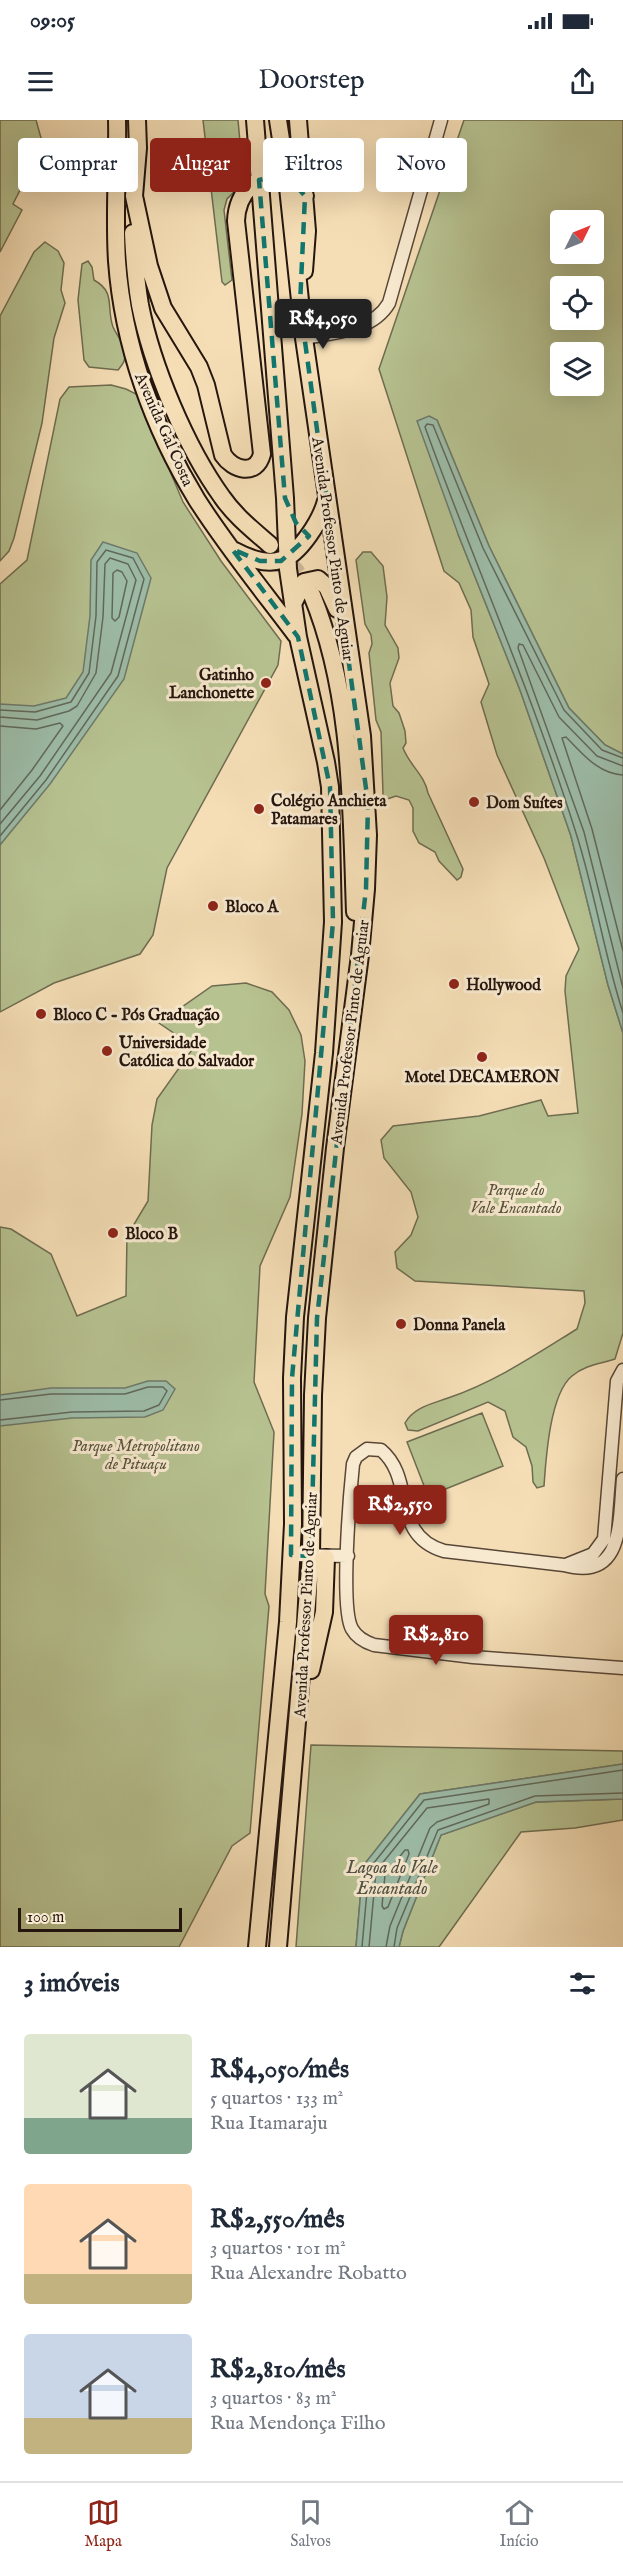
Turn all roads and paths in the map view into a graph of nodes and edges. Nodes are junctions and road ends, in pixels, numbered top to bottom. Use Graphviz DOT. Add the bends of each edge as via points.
graph roads {
  1 [pos="117,120"];
  2 [pos="136,120"];
  3 [pos="278,120"];
  4 [pos="298,120"];
  5 [pos="441,120"];
  6 [pos="259,123"];
  7 [pos="281,138"];
  8 [pos="263,179"];
  9 [pos="259,180"];
  10 [pos="288,192"];
  11 [pos="302,192"];
  12 [pos="134,196"];
  13 [pos="305,196"];
  14 [pos="300,305"];
  15 [pos="304,338"];
  16 [pos="285,498"];
  17 [pos="326,498"];
  18 [pos="315,526"];
  19 [pos="270,545"];
  20 [pos="232,549"];
  21 [pos="287,557"];
  22 [pos="312,595"];
  23 [pos="293,604"];
  24 [pos="346,632"];
  25 [pos="298,638"];
  26 [pos="360,955"];
  27 [pos="623,1370"];
  28 [pos="623,1479"];
  29 [pos="291,1555"];
  30 [pos="348,1556"];
  31 [pos="319,1557"];
  32 [pos="564,1565"];
  33 [pos="325,1578"];
  34 [pos="347,1579"];
  35 [pos="623,1668"];
  36 [pos="298,1727"];
  37 [pos="257,1947"];
  38 [pos="278,1947"];
  1 -- 20 [label="main road, Avenida Gal Costa" via="117,260 134,358 176,461"];
  2 -- 12 [label="main road"];
  3 -- 7 [label="main road, Avenida Professor Pinto de Aguiar"];
  4 -- 13 [label="main road"];
  5 -- 15 [label="street" via="385,310 358,327"];
  6 -- 9 [label="main road, Avenida Professor Pinto de Aguiar"];
  8 -- 9 [label="main road"];
  9 -- 12 [label="main road" via="250,186 237,207 236,221 262,454 256,465 247,469 228,462 219,447 199,367 163,308 148,266"];
  9 -- 16 [label="main road, Avenida Professor Pinto de Aguiar"];
  10 -- 14 [label="main road, Avenida Professor Pinto de Aguiar"];
  11 -- 13 [label="main road"];
  12 -- 19 [label="main road" via="135,271 141,307 174,408 223,499"];
  13 -- 14 [label="main road" via="308,231"];
  14 -- 15 [label="main road, Avenida Professor Pinto de Aguiar"];
  15 -- 17 [label="main road, Avenida Professor Pinto de Aguiar"];
  16 -- 18 [label="main road" via="300,527"];
  16 -- 21 [label="main road, Avenida Professor Pinto de Aguiar"];
  17 -- 18 [label="main road"];
  17 -- 24 [label="main road, Avenida Professor Pinto de Aguiar"];
  18 -- 21 [label="main road"];
  20 -- 21 [label="main road" via="261,561"];
  20 -- 25 [label="main road, Avenida Gal Costa"];
  21 -- 23 [label="main road, Avenida Professor Pinto de Aguiar"];
  22 -- 26 [label="main road" via="329,638 347,748"];
  23 -- 24 [label="main road" via="304,582 318,579 330,593"];
  23 -- 25 [label="main road, Avenida Professor Pinto de Aguiar"];
  24 -- 26 [label="main road, Avenida Professor Pinto de Aguiar" via="368,803"];
  25 -- 29 [label="main road, Avenida Professor Pinto de Aguiar" via="330,787 333,922 324,1053 295,1317"];
  26 -- 31 [label="main road, Avenida Professor Pinto de Aguiar" via="334,1148 317,1318 314,1376"];
  27 -- 32 [label="street" via="617,1381 604,1539 593,1554"];
  28 -- 32 [label="street" via="615,1554 597,1567 579,1569"];
  29 -- 31 [label="street"];
  29 -- 37 [label="main road, Avenida Professor Pinto de Aguiar"];
  30 -- 31 [label="street"];
  30 -- 32 [label="street" via="353,1464 362,1452 373,1448 381,1450 394,1464 412,1527 422,1542 444,1551"];
  30 -- 34 [label="street"];
  31 -- 33 [label="main road"];
  31 -- 36 [label="main road, Avenida Professor Pinto de Aguiar"];
  33 -- 34 [label="street"];
  33 -- 36 [label="main road" via="323,1618"];
  34 -- 35 [label="street" via="352,1629 374,1645"];
  36 -- 38 [label="main road, Avenida Professor Pinto de Aguiar"];
}
